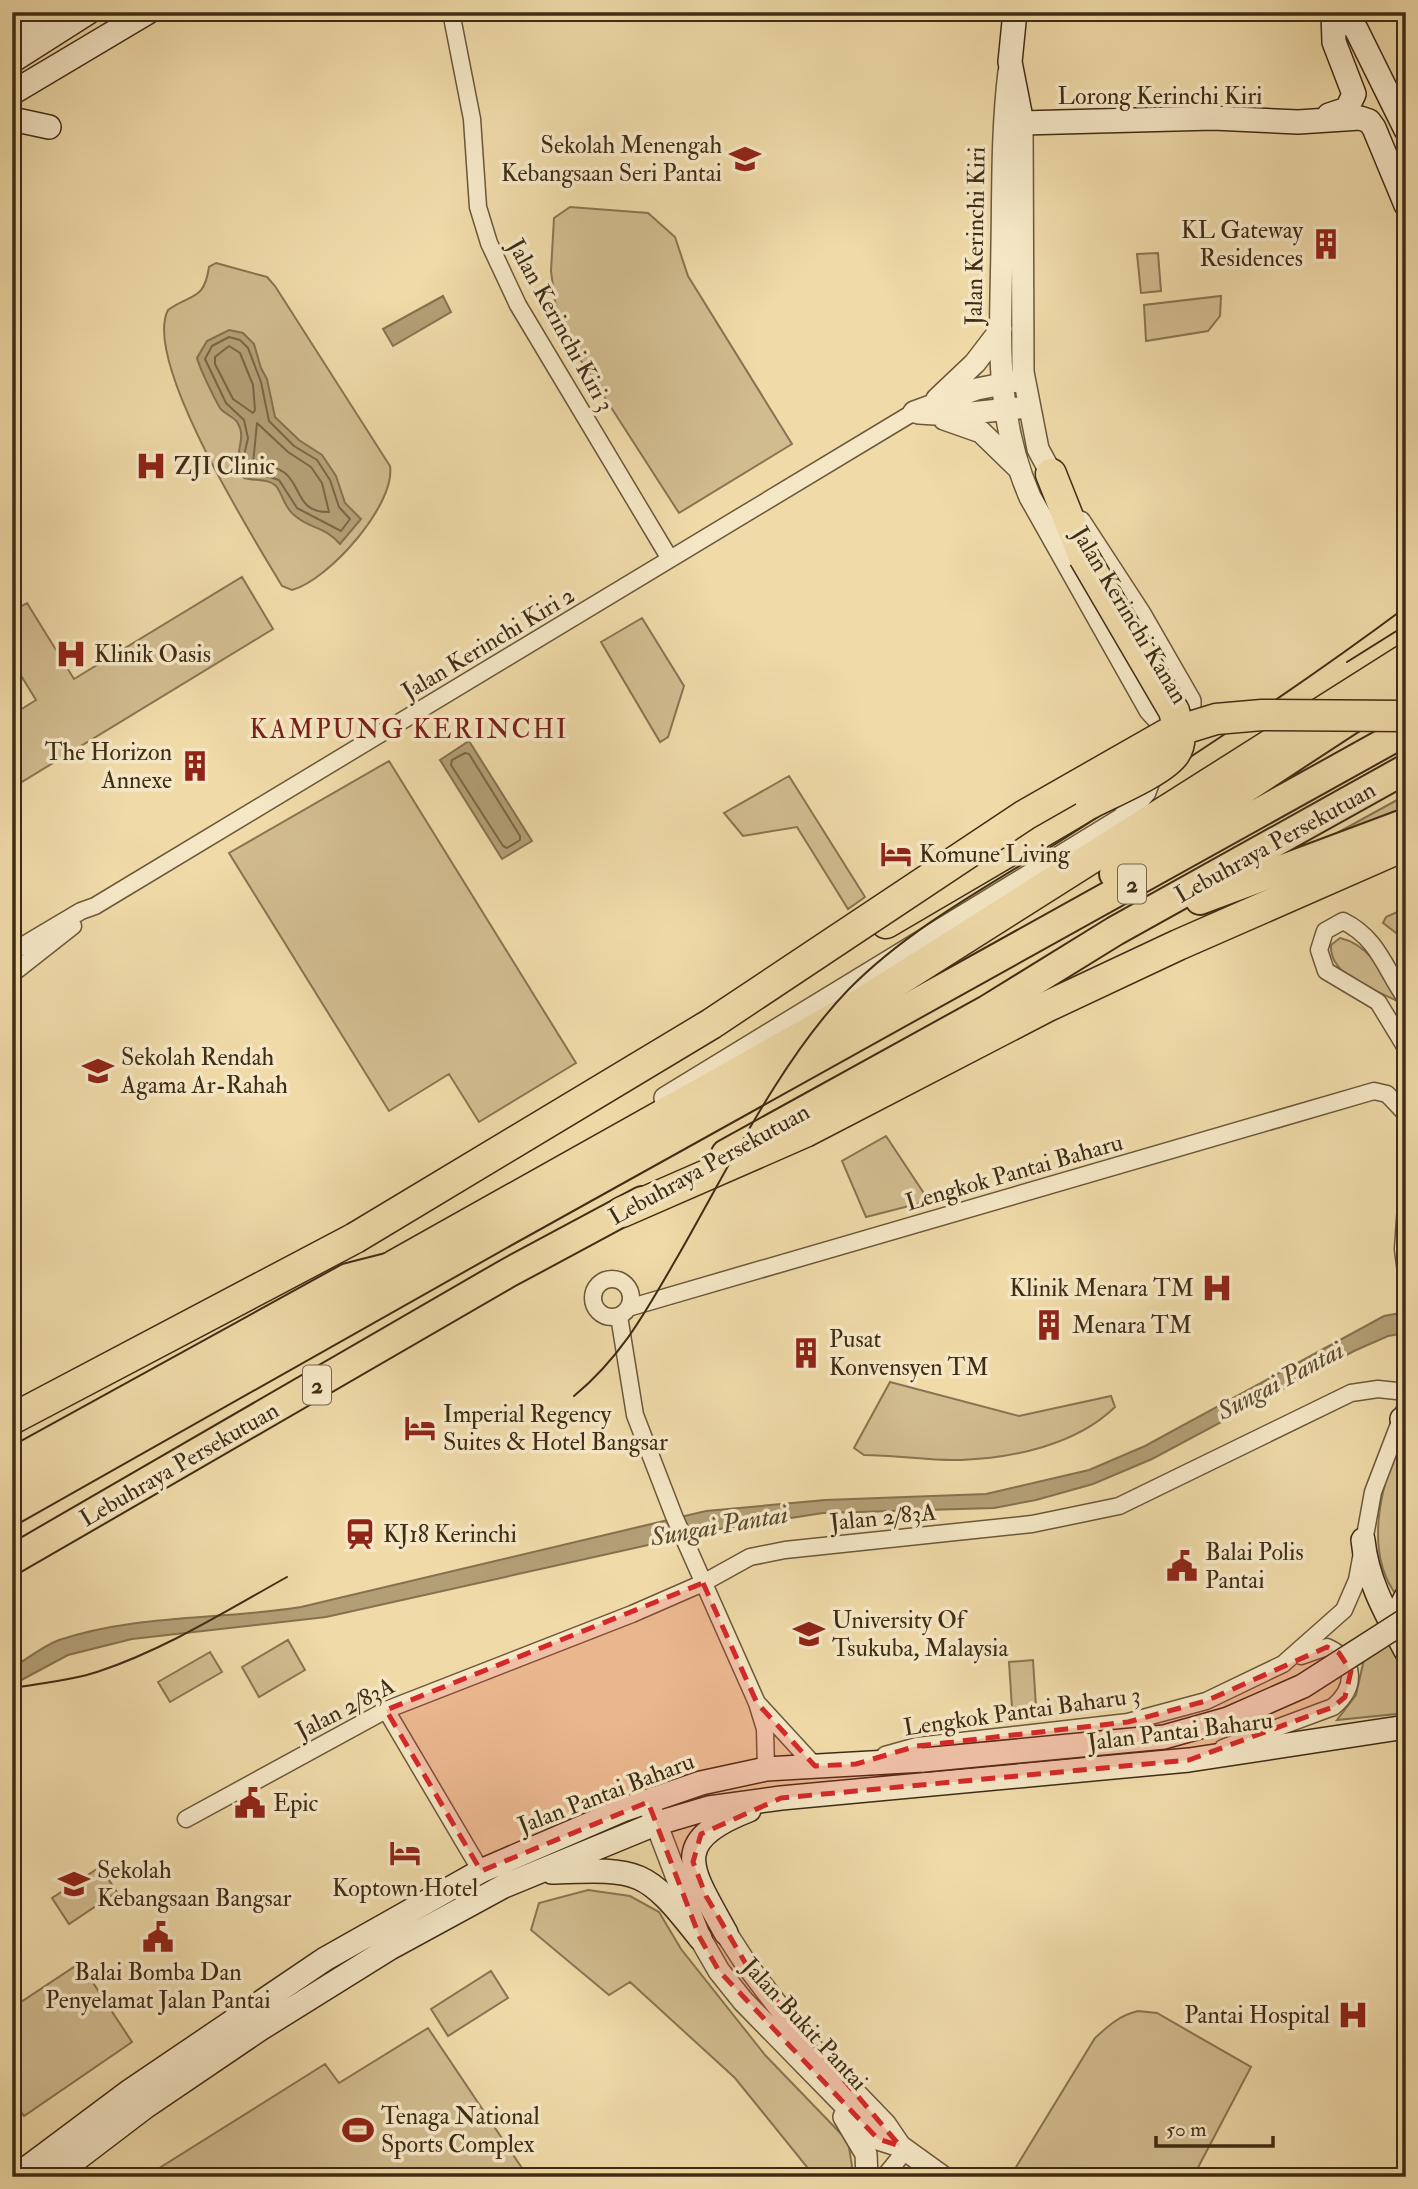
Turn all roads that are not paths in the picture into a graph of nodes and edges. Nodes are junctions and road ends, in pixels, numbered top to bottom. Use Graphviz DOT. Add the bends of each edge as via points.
graph roads {
  1 [pos="89,12"];
  2 [pos="148,12"];
  3 [pos="451,12"];
  4 [pos="1015,12"];
  5 [pos="1336,12"];
  6 [pos="12,27"];
  7 [pos="56,33"];
  8 [pos="1010,62"];
  9 [pos="15,70"];
  10 [pos="1213,118"];
  11 [pos="12,119"];
  12 [pos="1022,124"];
  13 [pos="49,127"];
  14 [pos="1406,130"];
  15 [pos="1406,205"];
  16 [pos="1001,328"];
  17 [pos="1024,380"];
  18 [pos="1000,383"];
  19 [pos="1028,407"];
  20 [pos="1005,410"];
  21 [pos="924,411"];
  22 [pos="1017,467"];
  23 [pos="1051,474"];
  24 [pos="670,559"];
  25 [pos="1406,659"];
  26 [pos="1382,683"];
  27 [pos="1190,701"];
  28 [pos="1150,710"];
  29 [pos="1406,716"];
  30 [pos="1406,731"];
  31 [pos="1406,769"];
  32 [pos="1406,823"];
  33 [pos="1406,845"];
  34 [pos="95,906"];
  35 [pos="1115,931"];
  36 [pos="12,952"];
  37 [pos="12,974"];
  38 [pos="1406,999"];
  39 [pos="710,1024"];
  40 [pos="858,1037"];
  41 [pos="1406,1048"];
  42 [pos="1406,1114"];
  43 [pos="590,1156"];
  44 [pos="1406,1206"];
  45 [pos="622,1212"];
  46 [pos="492,1239"];
  47 [pos="395,1265"];
  48 [pos="1406,1272"];
  49 [pos="247,1352"];
  50 [pos="1406,1392"];
  51 [pos="12,1419"];
  52 [pos="1404,1420"];
  53 [pos="12,1463"];
  54 [pos="12,1485"];
  55 [pos="12,1510"];
  56 [pos="1363,1540"];
  57 [pos="12,1559"];
  58 [pos="703,1583"];
  59 [pos="1406,1597"];
  60 [pos="1403,1635"];
  61 [pos="1283,1664"];
  62 [pos="757,1703"];
  63 [pos="386,1710"];
  64 [pos="1406,1727"];
  65 [pos="1189,1760"];
  66 [pos="856,1764"];
  67 [pos="815,1766"];
  68 [pos="765,1769"];
  69 [pos="781,1798"];
  70 [pos="648,1802"];
  71 [pos="186,1819"];
  72 [pos="655,1824"];
  73 [pos="481,1871"];
  74 [pos="535,1873"];
  75 [pos="726,1933"];
  76 [pos="700,1938"];
  77 [pos="813,2073"];
  78 [pos="902,2148"];
  79 [pos="15,2177"];
  80 [pos="53,2177"];
  81 [pos="867,2177"];
  82 [pos="884,2177"];
  83 [pos="943,2177"];
  1 -- 7 [label="main road"];
  2 -- 9 [label="main road"];
  3 -- 24 [label="street, Jalan Kerinchi Kiri 3" via="472,119 478,207 489,243 518,305"];
  4 -- 8 [label="main road, Jalan Kerinchi Kiri"];
  5 -- 10 [label="main road" via="1334,42 1354,94 1347,109 1305,118"];
  5 -- 14 [label="main road" via="1356,29"];
  6 -- 7 [label="main road"];
  7 -- 9 [label="main road"];
  8 -- 12 [label="main road, Jalan Kerinchi Kiri"];
  8 -- 16 [label="street, Jalan Kerinchi Kiri" via="1002,128"];
  10 -- 12 [label="main road, Lorong Kerinchi Kiri"];
  10 -- 15 [label="main road, Lorong Kerinchi Kiri" via="1298,122 1353,117 1369,121"];
  11 -- 13 [label="main road"];
  12 -- 17 [label="street, Jalan Kerinchi Kiri"];
  16 -- 18 [label="street, Jalan Kerinchi Kiri"];
  16 -- 21 [label="street" via="975,363"];
  17 -- 18 [label="street"];
  17 -- 19 [label="street, Jalan Kerinchi Kiri"];
  18 -- 20 [label="street, Jalan Kerinchi Kiri"];
  18 -- 21 [label="street"];
  19 -- 20 [label="street"];
  19 -- 23 [label="street, Jalan Kerinchi Kanan" via="1038,449"];
  20 -- 21 [label="street"];
  20 -- 22 [label="street, Jalan Kerinchi Kanan"];
  21 -- 22 [label="street" via="981,432"];
  21 -- 24 [label="street, Jalan Kerinchi Kiri 2"];
  22 -- 28 [label="street, Jalan Kerinchi Kanan"];
  23 -- 27 [label="street, Jalan Kerinchi Kanan"];
  23 -- 39 [label="highway, bridge" via="1084,557 1174,710 1180,734 1176,752 1163,764"];
  24 -- 34 [label="street, Jalan Kerinchi Kiri 2"];
  25 -- 26 [label="highway"];
  26 -- 27 [label="street" via="1282,718 1233,719"];
  26 -- 40 [label="highway" via="1199,820"];
  26 -- 43 [label="highway" via="864,1002"];
  27 -- 28 [label="street, Jalan Kerinchi Kanan" via="1190,716 1176,728 1164,725"];
  28 -- 43 [label="street" via="1155,745 1152,776 1122,819 609,1131"];
  29 -- 39 [label="highway, bridge" via="1262,715 1216,719 1167,734 1025,815"];
  30 -- 40 [label="highway, Lebuhraya Persekutuan / 2"];
  31 -- 35 [label="highway, Lebuhraya Persekutuan / 2"];
  32 -- 35 [label="highway"];
  33 -- 45 [label="highway" via="1046,1007 806,1132"];
  34 -- 36 [label="street, Jalan Kerinchi Kiri 2"];
  34 -- 37 [label="street" via="86,918"];
  35 -- 45 [label="highway, Lebuhraya Persekutuan / 2" via="987,1010"];
  38 -- 41 [label="street" via="1377,948 1358,928 1343,921 1325,932 1319,950 1326,971 1378,1002"];
  39 -- 51 [label="highway, bridge" via="384,1222"];
  40 -- 46 [label="highway, Lebuhraya Persekutuan / 2"];
  42 -- 58 [label="street, Lengkok Pantai Baharu" via="1387,1094 1374,1091 623,1312 635,1415"];
  43 -- 47 [label="highway"];
  44 -- 48 [label="street"];
  45 -- 57 [label="highway, Lebuhraya Persekutuan / 2"];
  46 -- 49 [label="highway" via="429,1260"];
  46 -- 55 [label="highway, Lebuhraya Persekutuan / 2"];
  47 -- 49 [label="highway" via="350,1297"];
  47 -- 53 [label="highway" via="348,1278"];
  49 -- 54 [label="highway"];
  50 -- 58 [label="street, Jalan 2/83A" via="1378,1389 1351,1394 1097,1513 785,1550 750,1557"];
  52 -- 56 [label="street" via="1373,1492"];
  56 -- 60 [label="main road" via="1373,1586"];
  56 -- 61 [label="street, Lengkok Pantai Baharu 3" via="1357,1580 1344,1609"];
  58 -- 62 [label="street"];
  58 -- 63 [label="street, Jalan 2/83A"];
  59 -- 60 [label="main road" via="1396,1616"];
  60 -- 66 [label="main road, Jalan Pantai Baharu, bridge" via="1228,1719 1164,1737"];
  61 -- 65 [label="street" via="1327,1647 1339,1653 1351,1671 1345,1697 1333,1707"];
  61 -- 66 [label="street, Lengkok Pantai Baharu 3" via="1206,1701 1128,1723 917,1746"];
  62 -- 67 [label="street"];
  62 -- 68 [label="street" via="765,1729"];
  63 -- 71 [label="street, Jalan 2/83A"];
  63 -- 73 [label="street"];
  64 -- 65 [label="main road, Jalan Pantai Baharu"];
  65 -- 69 [label="main road, Jalan Pantai Baharu"];
  66 -- 67 [label="main road, Jalan Pantai Baharu"];
  67 -- 68 [label="main road, Jalan Pantai Baharu"];
  68 -- 70 [label="main road, Jalan Pantai Baharu" via="701,1783"];
  69 -- 72 [label="main road, Jalan Pantai Baharu" via="709,1808"];
  69 -- 75 [label="main road" via="727,1819 701,1834 694,1845 694,1862"];
  70 -- 72 [label="street, Jalan Bukit Pantai"];
  70 -- 73 [label="main road, Jalan Pantai Baharu"];
  72 -- 74 [label="main road, Jalan Pantai Baharu"];
  72 -- 76 [label="street, Jalan Bukit Pantai"];
  73 -- 79 [label="main road, Jalan Pantai Baharu" via="314,1966 130,2091"];
  74 -- 76 [label="main road" via="605,1870 639,1876 667,1896"];
  74 -- 80 [label="main road, Jalan Pantai Baharu" via="390,1948 260,2029"];
  75 -- 78 [label="street, Jalan Bukit Pantai" via="804,2039 885,2123"];
  76 -- 77 [label="street, Jalan Bukit Pantai" via="743,2001"];
  77 -- 78 [label="street, Jalan Bukit Pantai" via="878,2139"];
  77 -- 81 [label="street" via="866,2154"];
  78 -- 82 [label="street"];
  78 -- 83 [label="street, Jalan Bukit Pantai"];
}
